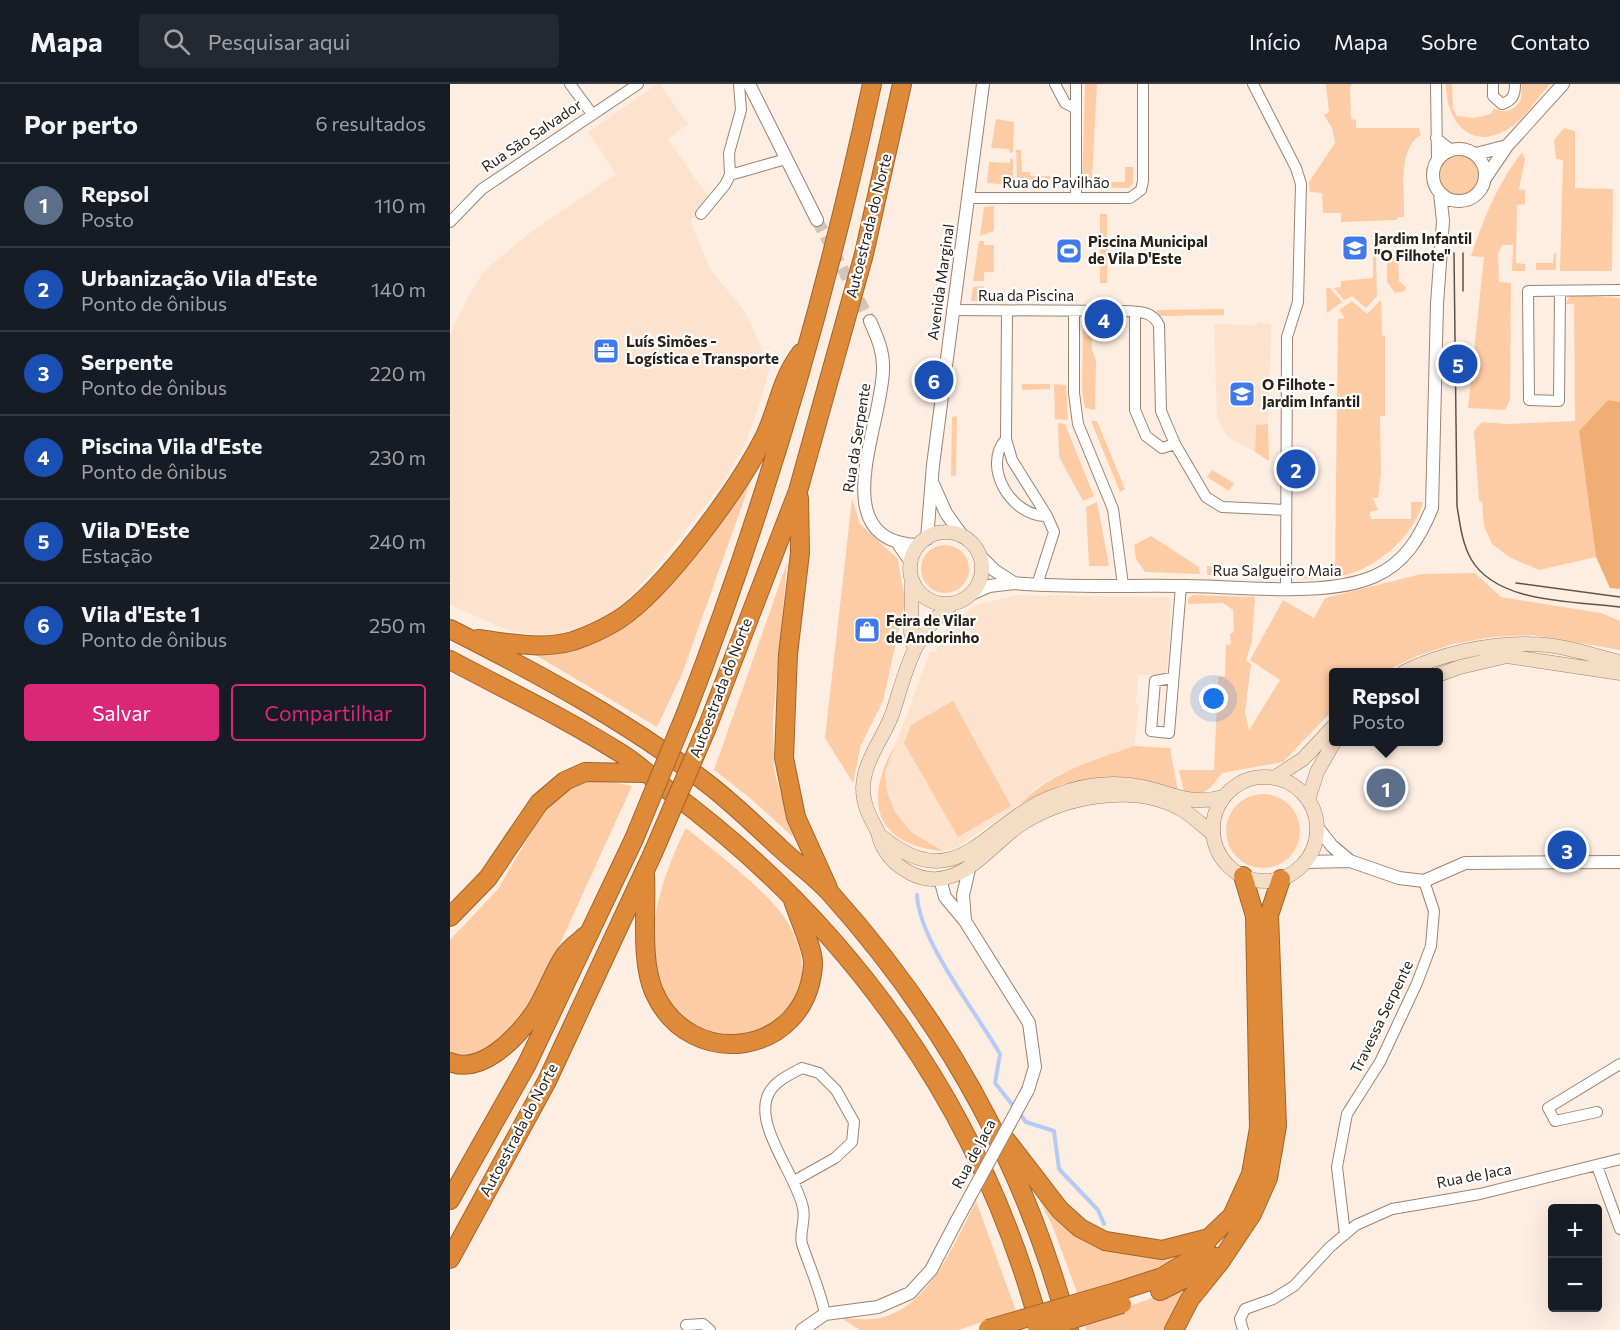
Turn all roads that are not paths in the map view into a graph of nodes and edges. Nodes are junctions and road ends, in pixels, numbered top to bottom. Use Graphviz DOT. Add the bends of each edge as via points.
graph roads {
  1 [pos="570,84"];
  2 [pos="638,84"];
  3 [pos="739,84"];
  4 [pos="749,84"];
  5 [pos="872,84"];
  6 [pos="902,84"];
  7 [pos="983,84"];
  8 [pos="1055,84"];
  9 [pos="1076,84"];
  10 [pos="1143,84"];
  11 [pos="1253,84"];
  12 [pos="1436,84"];
  13 [pos="1493,84"];
  14 [pos="1515,84"];
  15 [pos="1563,84"];
  16 [pos="1075,108"];
  17 [pos="592,114"];
  18 [pos="1436,138"];
  19 [pos="1507,146"];
  20 [pos="1451,150"];
  21 [pos="1476,154"];
  22 [pos="786,159"];
  23 [pos="1437,160"];
  24 [pos="730,175"];
  25 [pos="1486,177"];
  26 [pos="1440,193"];
  27 [pos="968,198"];
  28 [pos="1076,198"];
  29 [pos="1455,202"];
  30 [pos="701,214"];
  31 [pos="817,220"];
  32 [pos="1443,221"];
  33 [pos="450,222"];
  34 [pos="1620,290"];
  35 [pos="1560,291"];
  36 [pos="952,310"];
  37 [pos="1074,311"];
  38 [pos="1007,312"];
  39 [pos="1135,312"];
  40 [pos="870,321"];
  41 [pos="810,342"];
  42 [pos="1006,439"];
  43 [pos="1175,444"];
  44 [pos="933,484"];
  45 [pos="798,491"];
  46 [pos="1287,510"];
  47 [pos="1047,516"];
  48 [pos="963,537"];
  49 [pos="923,542"];
  50 [pos="899,545"];
  51 [pos="980,556"];
  52 [pos="911,562"];
  53 [pos="911,576"];
  54 [pos="1014,583"];
  55 [pos="1037,585"];
  56 [pos="1123,585"];
  57 [pos="1181,586"];
  58 [pos="1286,588"];
  59 [pos="971,594"];
  60 [pos="952,604"];
  61 [pos="450,628"];
  62 [pos="468,638"];
  63 [pos="914,646"];
  64 [pos="450,660"];
  65 [pos="1620,662"];
  66 [pos="1416,668"];
  67 [pos="1443,673"];
  68 [pos="1620,674"];
  69 [pos="1172,678"];
  70 [pos="1329,732"];
  71 [pos="1331,746"];
  72 [pos="644,773"];
  73 [pos="1274,778"];
  74 [pos="1223,797"];
  75 [pos="1308,800"];
  76 [pos="1317,827"];
  77 [pos="878,834"];
  78 [pos="1213,834"];
  79 [pos="923,861"];
  80 [pos="1350,861"];
  81 [pos="947,862"];
  82 [pos="1306,862"];
  83 [pos="1620,862"];
  84 [pos="970,865"];
  85 [pos="645,870"];
  86 [pos="1243,876"];
  87 [pos="940,879"];
  88 [pos="1281,879"];
  89 [pos="1424,880"];
  90 [pos="830,892"];
  91 [pos="793,900"];
  92 [pos="450,917"];
  93 [pos="965,921"];
  94 [pos="593,928"];
  95 [pos="450,1062"];
  96 [pos="1620,1064"];
  97 [pos="1597,1112"];
  98 [pos="992,1123"];
  99 [pos="1620,1159"];
  100 [pos="1597,1166"];
  101 [pos="794,1181"];
  102 [pos="450,1200"];
  103 [pos="1620,1227"];
  104 [pos="1345,1234"];
  105 [pos="1209,1238"];
  106 [pos="1230,1245"];
  107 [pos="450,1258"];
  108 [pos="1120,1298"];
  109 [pos="825,1314"];
  110 [pos="687,1325"];
  111 [pos="985,1329"];
  112 [pos="710,1330"];
  113 [pos="802,1330"];
  114 [pos="1039,1330"];
  115 [pos="1069,1330"];
  116 [pos="1174,1330"];
  117 [pos="1243,1330"];
  1 -- 17 [label="street"];
  2 -- 17 [label="street, Rua São Salvador"];
  3 -- 24 [label="street" via="741,110 729,153"];
  4 -- 22 [label="street"];
  5 -- 41 [label="highway, Autoestrada do Norte"];
  6 -- 45 [label="highway, Autoestrada do Norte" via="864,254"];
  7 -- 27 [label="street, Avenida Marginal"];
  8 -- 16 [label="street" via="1065,103"];
  9 -- 16 [label="street"];
  10 -- 28 [label="street, Rua do Pavilhão" via="1141,190 1130,198"];
  11 -- 46 [label="street" via="1301,184 1298,302 1287,337"];
  12 -- 18 [label="street"];
  13 -- 14 [label="street" via="1493,96 1502,104 1511,101"];
  15 -- 19 [label="street"];
  16 -- 28 [label="street"];
  17 -- 33 [label="street, Rua São Salvador" via="482,189"];
  18 -- 20 [label="street"];
  18 -- 23 [label="street"];
  19 -- 21 [label="street"];
  19 -- 25 [label="street"];
  20 -- 21 [label="street"];
  20 -- 23 [label="street"];
  21 -- 25 [label="street"];
  22 -- 24 [label="street"];
  22 -- 31 [label="street"];
  23 -- 26 [label="street" via="1433,177"];
  24 -- 30 [label="street"];
  25 -- 29 [label="street" via="1472,199"];
  26 -- 29 [label="street"];
  26 -- 32 [label="street, Rua Salgueiro Maia"];
  27 -- 28 [label="street, Rua do Pavilhão"];
  27 -- 36 [label="street, Avenida Marginal"];
  29 -- 32 [label="street, Rua Salgueiro Maia"];
  32 -- 58 [label="street, Rua Salgueiro Maia" via="1432,508 1421,536 1401,559 1376,576 1347,586"];
  34 -- 35 [label="street"];
  35 -- 35 [label="street" via="1528,291 1529,400 1559,401"];
  36 -- 38 [label="street, Rua da Piscina"];
  36 -- 44 [label="street, Avenida Marginal"];
  37 -- 38 [label="street, Rua da Piscina"];
  37 -- 39 [label="street, Rua da Piscina"];
  37 -- 56 [label="street" via="1078,424 1113,509"];
  38 -- 42 [label="street"];
  39 -- 43 [label="street" via="1147,312 1159,325 1161,411"];
  39 -- 43 [label="street" via="1135,410 1146,436 1162,448"];
  40 -- 50 [label="street, Rua da Serpente" via="883,368 863,493 867,519 879,534"];
  41 -- 62 [label="highway" via="787,373 765,435 729,496 647,596 618,620 572,641 521,645"];
  41 -- 94 [label="highway, Autoestrada do Norte, bridge" via="762,501 686,713"];
  42 -- 47 [label="street" via="1012,460"];
  42 -- 47 [label="street" via="999,448 997,464 1008,496 1020,508"];
  43 -- 46 [label="street" via="1206,497 1222,507"];
  44 -- 48 [label="street, Avenida Marginal"];
  44 -- 49 [label="street, Avenida Marginal"];
  45 -- 85 [label="highway, Autoestrada do Norte, bridge" via="708,725"];
  45 -- 90 [label="highway" via="800,553 788,654 784,758 796,817"];
  46 -- 58 [label="street"];
  47 -- 55 [label="street" via="1054,532"];
  48 -- 49 [label="main road" via="939,533"];
  48 -- 51 [label="main road"];
  49 -- 50 [label="street"];
  49 -- 52 [label="main road"];
  50 -- 52 [label="street, Rua da Serpente"];
  51 -- 54 [label="street"];
  51 -- 59 [label="main road" via="981,577"];
  52 -- 53 [label="main road"];
  53 -- 60 [label="main road" via="915,586 931,601"];
  53 -- 63 [label="main road" via="910,632"];
  54 -- 55 [label="street, Rua Salgueiro Maia"];
  54 -- 59 [label="street, Rua Salgueiro Maia" via="989,586"];
  55 -- 56 [label="street, Rua Salgueiro Maia"];
  56 -- 57 [label="street, Rua Salgueiro Maia"];
  57 -- 58 [label="street, Rua Salgueiro Maia"];
  57 -- 69 [label="street"];
  59 -- 60 [label="main road"];
  60 -- 63 [label="main road"];
  61 -- 62 [label="highway"];
  62 -- 90 [label="highway" via="588,704 708,784"];
  63 -- 77 [label="main road" via="889,724 869,761 863,786 864,806"];
  64 -- 72 [label="highway" via="604,743"];
  65 -- 66 [label="main road" via="1530,644 1492,646"];
  67 -- 68 [label="main road" via="1508,656"];
  69 -- 69 [label="street" via="1155,681 1151,731 1169,733"];
  70 -- 73 [label="main road" via="1304,759"];
  71 -- 75 [label="main road"];
  72 -- 91 [label="highway" via="752,858"];
  72 -- 92 [label="highway" via="585,772 566,781 539,803 488,878"];
  73 -- 74 [label="main road" via="1246,780"];
  73 -- 75 [label="main road" via="1293,786"];
  74 -- 78 [label="main road" via="1213,821"];
  74 -- 81 [label="main road" via="1205,802 1141,787 1095,784 1052,797"];
  75 -- 76 [label="main road"];
  76 -- 80 [label="street"];
  76 -- 82 [label="main road"];
  77 -- 79 [label="main road" via="897,849"];
  77 -- 87 [label="main road" via="892,860 904,870 921,878"];
  78 -- 84 [label="main road" via="1180,808 1143,797 1088,798 1055,806 1019,826"];
  78 -- 86 [label="main road" via="1222,859"];
  79 -- 81 [label="main road"];
  79 -- 87 [label="main road, Rua de Jaca"];
  80 -- 82 [label="street"];
  80 -- 89 [label="street" via="1399,878"];
  81 -- 87 [label="main road"];
  82 -- 88 [label="main road"];
  83 -- 89 [label="street" via="1465,862"];
  84 -- 87 [label="main road"];
  84 -- 93 [label="street, Rua de Jaca" via="963,895"];
  85 -- 91 [label="highway" via="646,954 653,990 669,1018 720,1045 748,1043 774,1035 797,1014 811,990 814,961"];
  85 -- 107 [label="highway, Autoestrada do Norte" via="547,1081"];
  86 -- 88 [label="main road" via="1268,881"];
  86 -- 105 [label="highway" via="1255,916 1259,1128 1251,1174 1237,1205 1232,1216"];
  87 -- 93 [label="street, Rua de Jaca" via="945,897"];
  88 -- 106 [label="highway" via="1269,915 1277,1126 1268,1178 1252,1214"];
  89 -- 104 [label="street, Travessa Serpente" via="1434,911 1431,946 1380,1062 1347,1114 1337,1167"];
  90 -- 98 [label="highway" via="914,995"];
  91 -- 114 [label="highway" via="817,920 845,953 930,1070 961,1125 1011,1238"];
  93 -- 109 [label="street, Rua de Jaca, bridge" via="1029,1023 1035,1067 1028,1090 930,1270 910,1293 878,1307"];
  94 -- 95 [label="highway" via="566,953 532,1016 505,1045 480,1063"];
  94 -- 102 [label="highway, Autoestrada do Norte" via="527,1064"];
  96 -- 97 [label="street" via="1548,1108 1555,1121"];
  98 -- 105 [label="highway" via="1059,1210 1088,1232 1105,1241 1162,1250"];
  98 -- 115 [label="highway" via="1036,1224"];
  99 -- 100 [label="street, Rua de Jaca"];
  100 -- 103 [label="street"];
  100 -- 104 [label="street, Rua de Jaca" via="1480,1194 1392,1209"];
  101 -- 101 [label="street" via="765,1113 769,1093 802,1068 819,1073 836,1090 854,1122 852,1142 835,1158"];
  101 -- 109 [label="street" via="804,1211 801,1243 819,1285"];
  104 -- 117 [label="street, Rua de Jaca" via="1294,1286 1245,1309 1240,1319"];
  105 -- 108 [label="highway" via="1200,1254"];
  106 -- 108 [label="highway" via="1190,1276 1164,1289"];
  106 -- 116 [label="highway" via="1190,1299"];
  108 -- 111 [label="highway, bridge"];
  108 -- 114 [label="highway, bridge"];
  109 -- 113 [label="street, Rua de Jaca"];
  110 -- 112 [label="street" via="703,1324"];
}
